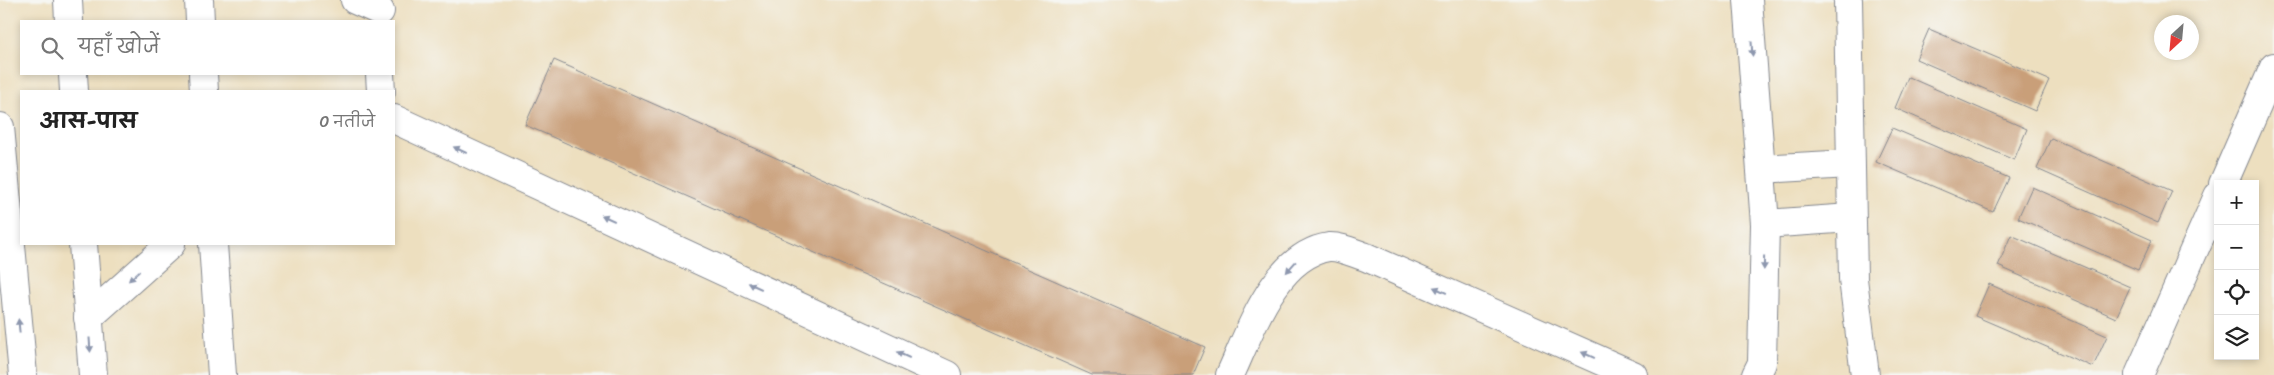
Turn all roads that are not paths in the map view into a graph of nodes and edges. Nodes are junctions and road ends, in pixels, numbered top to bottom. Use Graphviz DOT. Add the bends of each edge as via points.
graph roads {
  1 [pos="68,0"];
  2 [pos="198,0"];
  3 [pos="355,0"];
  4 [pos="1748,0"];
  5 [pos="1848,0"];
  6 [pos="383,11"];
  7 [pos="69,20"];
  8 [pos="200,20"];
  9 [pos="2274,67"];
  10 [pos="72,75"];
  11 [pos="203,75"];
  12 [pos="380,75"];
  13 [pos="74,90"];
  14 [pos="204,90"];
  15 [pos="381,90"];
  16 [pos="395,119"];
  17 [pos="0,127"];
  18 [pos="1850,164"];
  19 [pos="1761,169"];
  20 [pos="2225,180"];
  21 [pos="2214,205"];
  22 [pos="1851,218"];
  23 [pos="1765,224"];
  24 [pos="84,245"];
  25 [pos="170,245"];
  26 [pos="213,245"];
  27 [pos="88,318"];
  28 [pos="23,375"];
  29 [pos="93,375"];
  30 [pos="222,375"];
  31 [pos="947,375"];
  32 [pos="1230,375"];
  33 [pos="1633,375"];
  34 [pos="1756,375"];
  35 [pos="1865,375"];
  36 [pos="2139,375"];
  1 -- 7 [label="street"];
  2 -- 8 [label="street"];
  3 -- 6 [label="street"];
  4 -- 19 [label="street, one-way"];
  5 -- 18 [label="street"];
  9 -- 20 [label="street"];
  10 -- 13 [label="street"];
  11 -- 14 [label="street"];
  12 -- 15 [label="street"];
  31 -- 16 [label="street, one-way"];
  28 -- 17 [label="street, one-way"];
  18 -- 19 [label="street"];
  18 -- 22 [label="street"];
  19 -- 23 [label="street"];
  21 -- 36 [label="street"];
  22 -- 23 [label="street"];
  22 -- 35 [label="street" via="1853,279"];
  23 -- 34 [label="street, one-way" via="1762,363"];
  24 -- 27 [label="street"];
  25 -- 27 [label="street, one-way"];
  26 -- 30 [label="street"];
  27 -- 29 [label="street, one-way"];
  33 -- 32 [label="street, one-way" via="1366,257 1330,247 1298,259 1270,292"];
}
